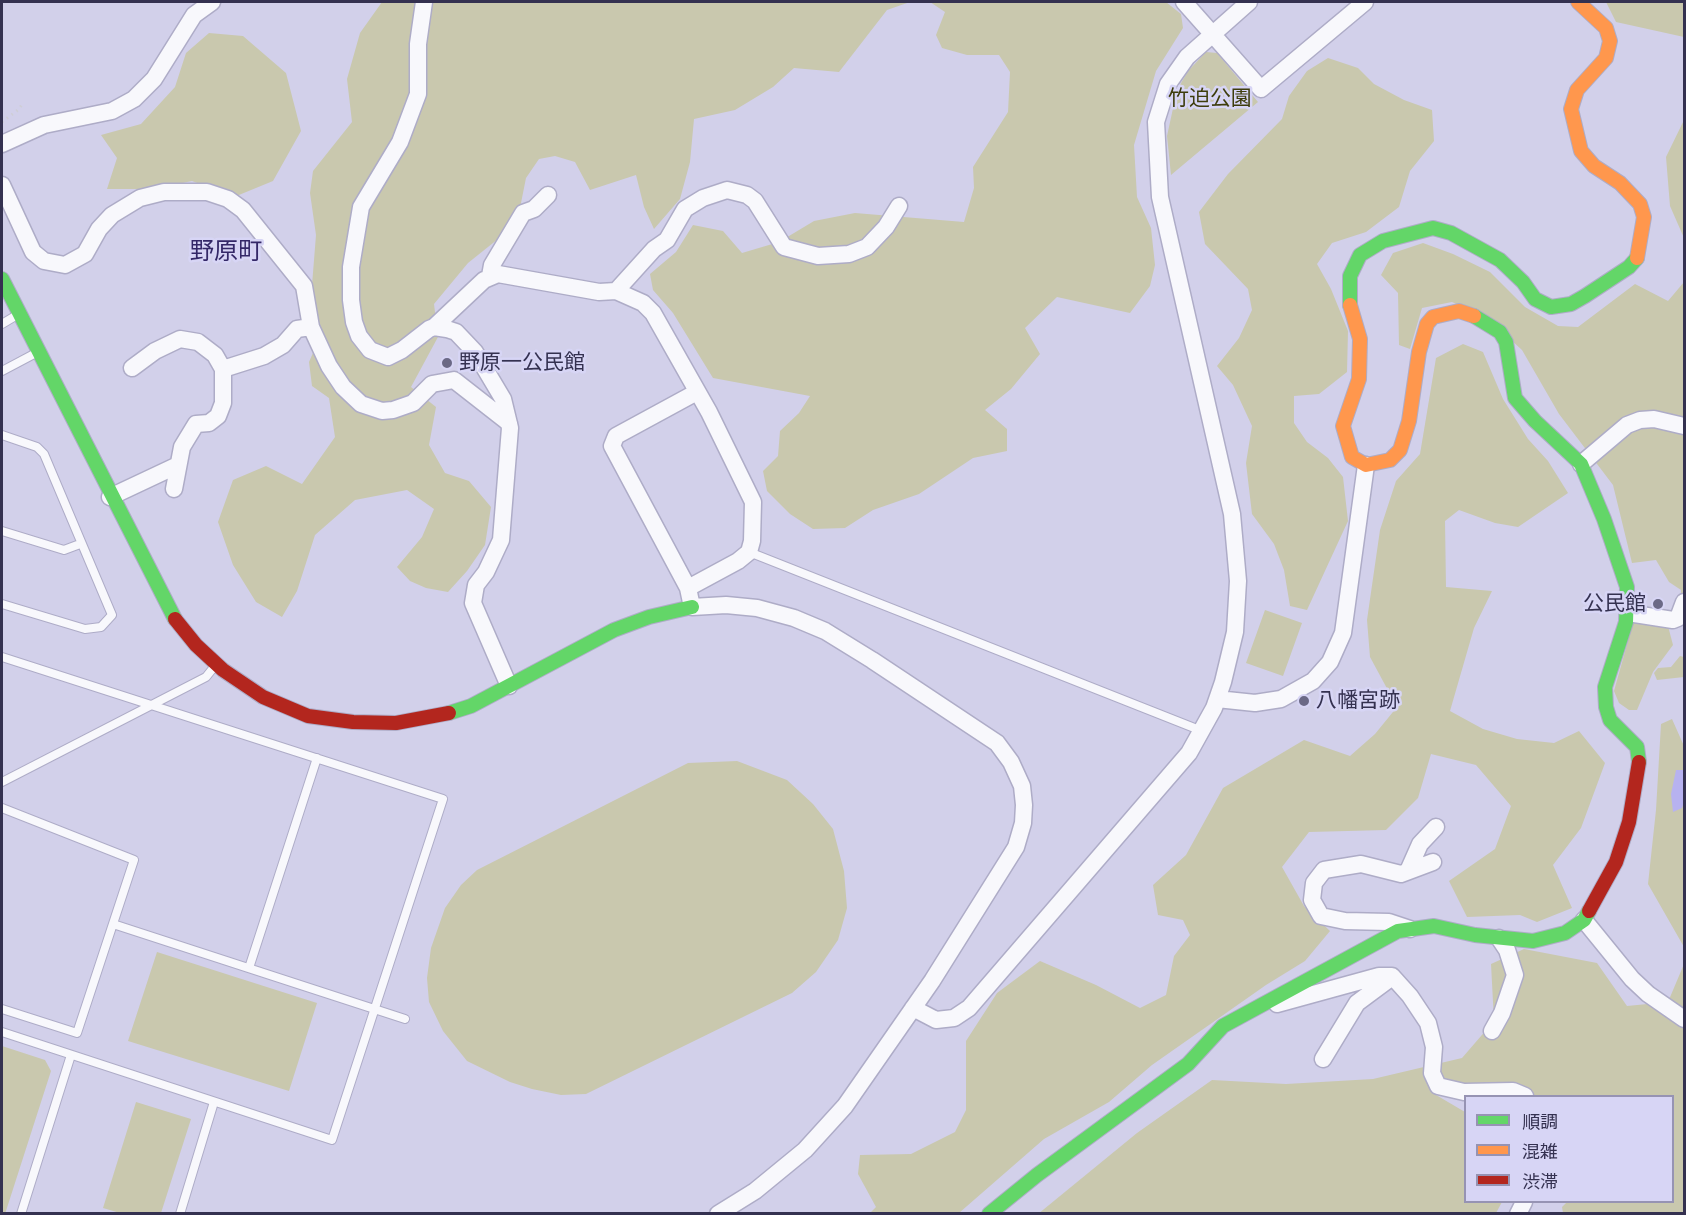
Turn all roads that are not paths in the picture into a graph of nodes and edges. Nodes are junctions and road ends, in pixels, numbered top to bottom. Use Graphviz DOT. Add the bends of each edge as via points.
graph roads {
  1 [pos="212,2"];
  2 [pos="424,2"];
  3 [pos="1184,2"];
  4 [pos="1249,2"];
  5 [pos="1365,2"];
  6 [pos="1578,2"];
  7 [pos="1212,34"];
  8 [pos="2,144"];
  9 [pos="2,185"];
  10 [pos="548,195"];
  11 [pos="899,207"];
  12 [pos="490,276"];
  13 [pos="2,279"];
  14 [pos="616,291"];
  15 [pos="13,307"];
  16 [pos="2,324"];
  17 [pos="311,327"];
  18 [pos="434,327"];
  19 [pos="37,353"];
  20 [pos="132,368"];
  21 [pos="223,369"];
  22 [pos="2,371"];
  23 [pos="697,392"];
  24 [pos="509,423"];
  25 [pos="1684,426"];
  26 [pos="2,435"];
  27 [pos="1581,464"];
  28 [pos="178,465"];
  29 [pos="1366,465"];
  30 [pos="174,489"];
  31 [pos="110,496"];
  32 [pos="2,531"];
  33 [pos="80,544"];
  34 [pos="749,552"];
  35 [pos="688,588"];
  36 [pos="1684,602"];
  37 [pos="2,604"];
  38 [pos="692,607"];
  39 [pos="1628,613"];
  40 [pos="2,657"];
  41 [pos="217,664"];
  42 [pos="508,686"];
  43 [pos="1217,699"];
  44 [pos="151,705"];
  45 [pos="1202,731"];
  46 [pos="317,758"];
  47 [pos="2,782"];
  48 [pos="2,808"];
  49 [pos="1436,827"];
  50 [pos="1433,862"];
  51 [pos="1408,871"];
  52 [pos="1584,920"];
  53 [pos="113,924"];
  54 [pos="1410,929"];
  55 [pos="1499,938"];
  56 [pos="249,968"];
  57 [pos="1392,976"];
  58 [pos="913,1008"];
  59 [pos="1256,1008"];
  60 [pos="2,1009"];
  61 [pos="375,1009"];
  62 [pos="405,1019"];
  63 [pos="1684,1019"];
  64 [pos="1492,1030"];
  65 [pos="2,1032"];
  66 [pos="70,1055"];
  67 [pos="1323,1059"];
  68 [pos="1523,1095"];
  69 [pos="214,1102"];
  70 [pos="21,1214"];
  71 [pos="180,1214"];
  72 [pos="718,1214"];
  73 [pos="989,1214"];
  1 -- 8 [label="street" via="194,15 154,79 134,99 112,111 44,124"];
  2 -- 18 [label="street" via="418,44 418,94 400,142 361,207 351,267 351,300 359,336 370,350 388,357"];
  3 -- 7 [label="street"];
  4 -- 7 [label="street"];
  5 -- 7 [label="street" via="1262,89"];
  6 -- 29 [label="street" via="1606,28 1610,42 1606,58 1577,90 1571,109 1581,151 1641,204 1644,217 1639,255 1629,267 1585,296 1551,307 1535,299 1500,260 1451,233 1433,228 1383,241 1360,255 1350,276 1349,301 1360,339 1359,379 1343,426 1352,457"];
  7 -- 43 [label="street" via="1187,57 1168,84 1156,122 1160,197 1232,514 1238,580 1235,632"];
  9 -- 17 [label="street" via="35,256 58,265 85,254 111,215 140,198 177,191 207,192 228,199 243,210 304,286"];
  10 -- 12 [label="street" via="534,209 523,213 492,265"];
  11 -- 14 [label="street" via="867,247 849,254 818,256 784,247 755,201 727,190 685,209 667,240"];
  12 -- 14 [label="street" via="509,274 599,292"];
  12 -- 18 [label="street"];
  13 -- 15 [label="street"];
  14 -- 23 [label="street" via="643,303 653,313"];
  15 -- 16 [label="lane"];
  15 -- 19 [label="street"];
  17 -- 21 [label="street" via="297,329 283,345 264,356"];
  17 -- 24 [label="street" via="328,366 361,404 382,411 393,410 413,403 432,384 454,380"];
  18 -- 24 [label="street" via="456,332 475,352 503,399"];
  19 -- 22 [label="lane"];
  19 -- 31 [label="street"];
  20 -- 21 [label="street" via="180,339 198,342 215,355"];
  21 -- 28 [label="street" via="223,403 218,416 209,423 196,424 182,447"];
  23 -- 34 [label="street" via="753,502"];
  23 -- 35 [label="street" via="616,436 612,446"];
  24 -- 42 [label="street" via="501,540 476,585 474,603"];
  25 -- 27 [label="street" via="1640,420 1627,425"];
  26 -- 33 [label="lane" via="38,447 44,454"];
  27 -- 29 [label="street" via="1515,398 1506,342 1500,332 1459,311 1433,317 1427,324 1400,450 1390,460"];
  27 -- 39 [label="street" via="1618,558 1627,587"];
  28 -- 30 [label="street"];
  28 -- 31 [label="street"];
  29 -- 43 [label="street" via="1343,633 1330,662 1313,681 1281,699 1255,703"];
  31 -- 41 [label="street" via="173,617"];
  32 -- 33 [label="lane" via="64,550"];
  33 -- 37 [label="lane" via="111,610 110,619 101,627 85,629"];
  34 -- 35 [label="street"];
  34 -- 45 [label="lane"];
  35 -- 38 [label="street"];
  36 -- 39 [label="street" via="1678,618 1673,620"];
  38 -- 42 [label="street" via="649,616 614,630"];
  38 -- 58 [label="street" via="757,608 825,631 997,743 1011,762 1022,786 1024,805 1016,846"];
  39 -- 52 [label="street" via="1605,687 1606,707 1610,720 1637,747 1641,766 1622,846"];
  40 -- 44 [label="lane"];
  41 -- 42 [label="street" via="263,697 308,716 352,722 396,723 438,716 471,706"];
  41 -- 44 [label="lane" via="206,676"];
  43 -- 45 [label="street"];
  44 -- 46 [label="lane"];
  44 -- 47 [label="lane"];
  45 -- 58 [label="street" via="1158,791 969,1008 954,1018 936,1020"];
  46 -- 56 [label="lane"];
  46 -- 61 [label="lane" via="443,799"];
  48 -- 53 [label="lane" via="134,860"];
  49 -- 51 [label="street" via="1420,844"];
  50 -- 51 [label="street"];
  51 -- 54 [label="street" via="1401,874 1361,864 1324,870 1314,883 1311,897 1321,916 1389,922"];
  52 -- 55 [label="street" via="1565,933 1542,940"];
  52 -- 63 [label="street" via="1632,979"];
  53 -- 56 [label="lane"];
  53 -- 60 [label="lane" via="77,1033"];
  54 -- 55 [label="street" via="1434,926"];
  54 -- 59 [label="street" via="1398,931"];
  55 -- 64 [label="street" via="1515,975"];
  56 -- 61 [label="lane"];
  57 -- 59 [label="street"];
  57 -- 67 [label="street" via="1357,1003"];
  57 -- 68 [label="street" via="1428,1023 1434,1047 1432,1073 1438,1086 1464,1092 1513,1091"];
  58 -- 72 [label="street" via="845,1106 806,1150 755,1191"];
  59 -- 73 [label="street" via="1223,1026 1188,1064"];
  61 -- 62 [label="lane"];
  61 -- 69 [label="lane" via="332,1140"];
  65 -- 66 [label="lane"];
  66 -- 69 [label="lane"];
  66 -- 70 [label="lane"];
  69 -- 71 [label="lane"];
}
